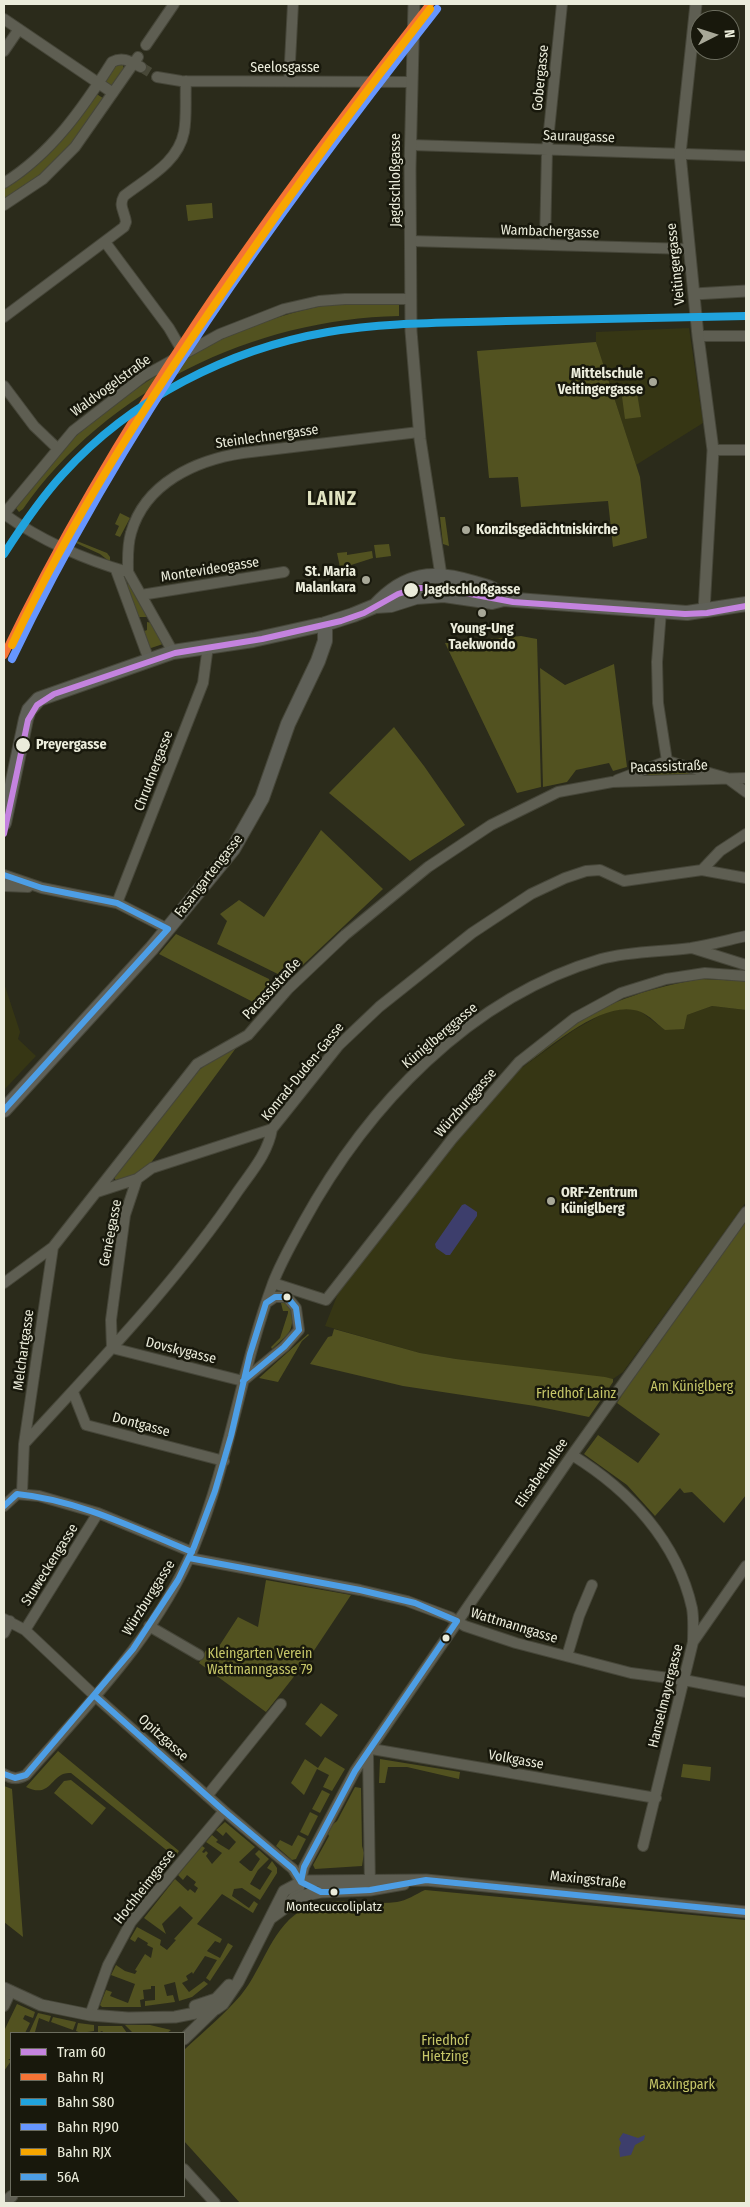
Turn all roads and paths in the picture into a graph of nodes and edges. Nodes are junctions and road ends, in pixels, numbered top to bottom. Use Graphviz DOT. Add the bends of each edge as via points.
graph roads {
  1 [pos="174,4"];
  2 [pos="293,4"];
  3 [pos="414,4"];
  4 [pos="562,4"];
  5 [pos="696,4"];
  6 [pos="4,18"];
  7 [pos="19,29"];
  8 [pos="146,45"];
  9 [pos="4,52"];
  10 [pos="157,77"];
  11 [pos="186,81"];
  12 [pos="289,81"];
  13 [pos="412,82"];
  14 [pos="98,84"];
  15 [pos="113,93"];
  16 [pos="411,145"];
  17 [pos="547,150"];
  18 [pos="680,154"];
  19 [pos="746,156"];
  20 [pos="4,183"];
  21 [pos="4,206"];
  22 [pos="410,241"];
  23 [pos="105,242"];
  24 [pos="545,245"];
  25 [pos="689,249"];
  26 [pos="746,291"];
  27 [pos="694,294"];
  28 [pos="410,299"];
  29 [pos="4,318"];
  30 [pos="698,336"];
  31 [pos="746,336"];
  32 [pos="184,354"];
  33 [pos="4,386"];
  34 [pos="419,432"];
  35 [pos="58,448"];
  36 [pos="713,450"];
  37 [pos="746,450"];
  38 [pos="4,514"];
  39 [pos="116,570"];
  40 [pos="284,572"];
  41 [pos="131,575"];
  42 [pos="441,575"];
  43 [pos="122,582"];
  44 [pos="141,595"];
  45 [pos="444,595"];
  46 [pos="504,599"];
  47 [pos="746,604"];
  48 [pos="375,606"];
  49 [pos="661,611"];
  50 [pos="704,612"];
  51 [pos="325,624"];
  52 [pos="208,646"];
  53 [pos="173,652"];
  54 [pos="149,660"];
  55 [pos="667,761"];
  56 [pos="727,778"];
  57 [pos="746,778"];
  58 [pos="612,782"];
  59 [pos="746,792"];
  60 [pos="4,823"];
  61 [pos="746,834"];
  62 [pos="702,870"];
  63 [pos="4,875"];
  64 [pos="746,878"];
  65 [pos="4,886"];
  66 [pos="42,888"];
  67 [pos="117,903"];
  68 [pos="168,929"];
  69 [pos="746,936"];
  70 [pos="691,948"];
  71 [pos="746,965"];
  72 [pos="746,976"];
  73 [pos="4,1110"];
  74 [pos="272,1129"];
  75 [pos="137,1180"];
  76 [pos="97,1192"];
  77 [pos="746,1212"];
  78 [pos="53,1248"];
  79 [pos="4,1283"];
  80 [pos="273,1283"];
  81 [pos="266,1303"];
  82 [pos="112,1348"];
  83 [pos="244,1380"];
  84 [pos="72,1392"];
  85 [pos="24,1444"];
  86 [pos="572,1455"];
  87 [pos="224,1461"];
  88 [pos="22,1493"];
  89 [pos="4,1506"];
  90 [pos="98,1513"];
  91 [pos="190,1555"];
  92 [pos="746,1566"];
  93 [pos="592,1585"];
  94 [pos="7,1620"];
  95 [pos="457,1622"];
  96 [pos="149,1626"];
  97 [pos="25,1630"];
  98 [pos="4,1633"];
  99 [pos="693,1642"];
  100 [pos="199,1655"];
  101 [pos="567,1656"];
  102 [pos="684,1680"];
  103 [pos="746,1692"];
  104 [pos="94,1696"];
  105 [pos="281,1704"];
  106 [pos="370,1752"];
  107 [pos="4,1774"];
  108 [pos="207,1796"];
  109 [pos="656,1798"];
  110 [pos="224,1811"];
  111 [pos="643,1846"];
  112 [pos="301,1882"];
  113 [pos="370,1885"];
  114 [pos="322,1892"];
  115 [pos="286,1907"];
  116 [pos="746,1912"];
  117 [pos="271,1918"];
  118 [pos="248,1960"];
  119 [pos="7,1989"];
  120 [pos="4,2006"];
  121 [pos="216,2008"];
  122 [pos="193,2012"];
  123 [pos="90,2015"];
  124 [pos="185,2035"];
  125 [pos="185,2170"];
  126 [pos="215,2203"];
  1 -- 8 [label="street"];
  2 -- 12 [label="street"];
  3 -- 13 [label="street, Jagdschloßgasse"];
  4 -- 17 [label="street, Gobergasse"];
  5 -- 18 [label="street, Veitingergasse"];
  6 -- 7 [label="street"];
  7 -- 9 [label="street"];
  7 -- 14 [label="street"];
  10 -- 11 [label="street, Seelosgasse"];
  11 -- 12 [label="street, Seelosgasse"];
  11 -- 23 [label="street" via="182,142 162,168 124,196 122,209 126,222"];
  12 -- 13 [label="street, Seelosgasse"];
  13 -- 16 [label="street, Jagdschloßgasse"];
  14 -- 15 [label="street"];
  14 -- 15 [label="street" via="112,62 118,59 138,62"];
  14 -- 20 [label="street" via="56,140"];
  15 -- 21 [label="street" via="60,164"];
  16 -- 17 [label="street, Sauraugasse"];
  16 -- 22 [label="street, Jagdschloßgasse"];
  17 -- 18 [label="street, Sauraugasse"];
  17 -- 24 [label="street, Gobergasse"];
  18 -- 19 [label="street, Sauraugasse"];
  18 -- 25 [label="street, Veitingergasse"];
  22 -- 24 [label="street, Wambachergasse"];
  22 -- 28 [label="street, Jagdschloßgasse"];
  23 -- 29 [label="street"];
  23 -- 32 [label="street" via="169,328"];
  24 -- 25 [label="street, Wambachergasse"];
  25 -- 27 [label="street, Veitingergasse"];
  26 -- 27 [label="street"];
  27 -- 30 [label="street, Veitingergasse"];
  28 -- 32 [label="street, Waldvogelstraße" via="345,299 284,309 220,334"];
  28 -- 34 [label="street, Jagdschloßgasse"];
  30 -- 31 [label="street"];
  30 -- 36 [label="street, Veitingergasse"];
  32 -- 35 [label="street, Waldvogelstraße" via="144,376 73,431"];
  33 -- 35 [label="street" via="34,426"];
  34 -- 41 [label="street, Steinlechnergasse" via="243,452 189,467 164,485 137,518 128,545"];
  34 -- 42 [label="street, Jagdschloßgasse"];
  35 -- 38 [label="street, Waldvogelstraße"];
  36 -- 37 [label="street"];
  36 -- 50 [label="street, Veitingergasse"];
  38 -- 39 [label="street" via="26,529"];
  39 -- 41 [label="street"];
  39 -- 43 [label="street"];
  40 -- 44 [label="street, Montevideogasse"];
  41 -- 43 [label="street"];
  41 -- 44 [label="street"];
  42 -- 45 [label="street, Jagdschloßgasse"];
  42 -- 46 [label="main road" via="497,590"];
  42 -- 48 [label="main road" via="401,584"];
  43 -- 54 [label="street"];
  44 -- 53 [label="street"];
  45 -- 46 [label="main road" via="492,602"];
  45 -- 48 [label="main road"];
  46 -- 49 [label="main road"];
  47 -- 50 [label="main road"];
  48 -- 51 [label="main road"];
  49 -- 50 [label="main road"];
  49 -- 55 [label="street" via="658,702"];
  51 -- 52 [label="main road"];
  51 -- 68 [label="main road, Fasangartengasse" via="325,641 318,661 288,724 254,814 233,850"];
  52 -- 53 [label="main road"];
  52 -- 67 [label="street, Chrudnergasse" via="203,683"];
  53 -- 54 [label="main road"];
  54 -- 60 [label="main road" via="40,699 29,710"];
  55 -- 56 [label="street, Pacassistraße"];
  55 -- 58 [label="street, Pacassistraße"];
  56 -- 57 [label="street, Pacassistraße"];
  56 -- 58 [label="street, Pacassistraße"];
  56 -- 59 [label="street"];
  58 -- 76 [label="street, Pacassistraße" via="558,792 491,825 428,867 345,935 288,990 248,1035 197,1064"];
  61 -- 62 [label="street" via="727,846"];
  62 -- 64 [label="street, Konrad-Duden-Gasse"];
  62 -- 74 [label="street, Konrad-Duden-Gasse" via="624,881 600,870 586,870 531,894 472,933 379,1007 339,1045"];
  63 -- 66 [label="street"];
  65 -- 66 [label="street"];
  66 -- 67 [label="street"];
  67 -- 68 [label="street"];
  68 -- 73 [label="main road, Fasangartengasse"];
  69 -- 70 [label="street"];
  70 -- 71 [label="street"];
  70 -- 80 [label="street, Küniglberggasse" via="635,952 571,969 517,994 457,1036 406,1083 341,1161 316,1198"];
  72 -- 80 [label="street, Würzburggasse" via="705,973 666,979 621,993 575,1018 514,1068 452,1139 326,1300"];
  74 -- 75 [label="street" via="152,1168"];
  74 -- 82 [label="street, Konrad-Duden-Gasse" via="269,1145 218,1221"];
  75 -- 76 [label="street"];
  75 -- 82 [label="street, Genéegasse" via="125,1215 111,1320"];
  76 -- 78 [label="street, Pacassistraße"];
  77 -- 86 [label="street, Elisabethallee"];
  78 -- 79 [label="street, Pacassistraße"];
  78 -- 85 [label="street, Melchartgasse"];
  80 -- 81 [label="street"];
  81 -- 83 [label="street, Würzburggasse"];
  81 -- 83 [label="street" via="275,1297 287,1296 296,1308 299,1330"];
  82 -- 83 [label="street, Dovskygasse"];
  82 -- 84 [label="street, Konrad-Duden-Gasse"];
  83 -- 87 [label="street, Würzburggasse"];
  84 -- 85 [label="street, Konrad-Duden-Gasse"];
  84 -- 87 [label="street, Dontgasse" via="86,1425"];
  85 -- 88 [label="street, Melchartgasse"];
  86 -- 95 [label="street, Elisabethallee"];
  86 -- 99 [label="street" via="621,1489 668,1548 692,1607"];
  87 -- 91 [label="street, Würzburggasse"];
  88 -- 89 [label="street"];
  88 -- 90 [label="street, Wattmanngasse"];
  90 -- 91 [label="street, Wattmanngasse"];
  90 -- 97 [label="street, Stuweckengasse"];
  91 -- 95 [label="street, Wattmanngasse" via="415,1603"];
  91 -- 96 [label="street, Würzburggasse"];
  92 -- 99 [label="street, Hanselmayergasse"];
  93 -- 101 [label="street"];
  94 -- 97 [label="street, Opitzgasse"];
  94 -- 98 [label="street"];
  95 -- 101 [label="street, Wattmanngasse" via="516,1643"];
  95 -- 106 [label="street, Elisabethallee"];
  96 -- 100 [label="street"];
  96 -- 104 [label="street, Würzburggasse"];
  97 -- 104 [label="street, Opitzgasse"];
  99 -- 102 [label="street, Hanselmayergasse"];
  101 -- 102 [label="street, Wattmanngasse" via="631,1673"];
  102 -- 103 [label="street, Wattmanngasse"];
  102 -- 109 [label="street, Hanselmayergasse"];
  104 -- 107 [label="street, Würzburggasse" via="26,1775 11,1778"];
  104 -- 108 [label="street, Opitzgasse"];
  105 -- 108 [label="street"];
  106 -- 109 [label="street, Volkgasse"];
  106 -- 112 [label="street" via="355,1771 302,1872"];
  106 -- 113 [label="street"];
  108 -- 110 [label="street, Opitzgasse"];
  109 -- 111 [label="street, Hanselmayergasse"];
  110 -- 112 [label="street, Opitzgasse" via="293,1869"];
  110 -- 123 [label="street, Hochheimgasse" via="131,1922 108,1965"];
  112 -- 113 [label="street"];
  112 -- 114 [label="street"];
  112 -- 115 [label="street" via="298,1892"];
  112 -- 117 [label="street" via="284,1891"];
  113 -- 114 [label="street"];
  113 -- 116 [label="street, Maxingstraße" via="426,1880"];
  114 -- 115 [label="street" via="306,1895"];
  115 -- 117 [label="street"];
  117 -- 118 [label="street"];
  118 -- 121 [label="street" via="238,1982 223,2004"];
  118 -- 122 [label="street" via="221,1995"];
  119 -- 120 [label="street"];
  119 -- 123 [label="street" via="41,2005"];
  121 -- 122 [label="street"];
  121 -- 124 [label="street"];
  122 -- 123 [label="street" via="128,2018"];
  122 -- 124 [label="street"];
  125 -- 126 [label="street"];
}
